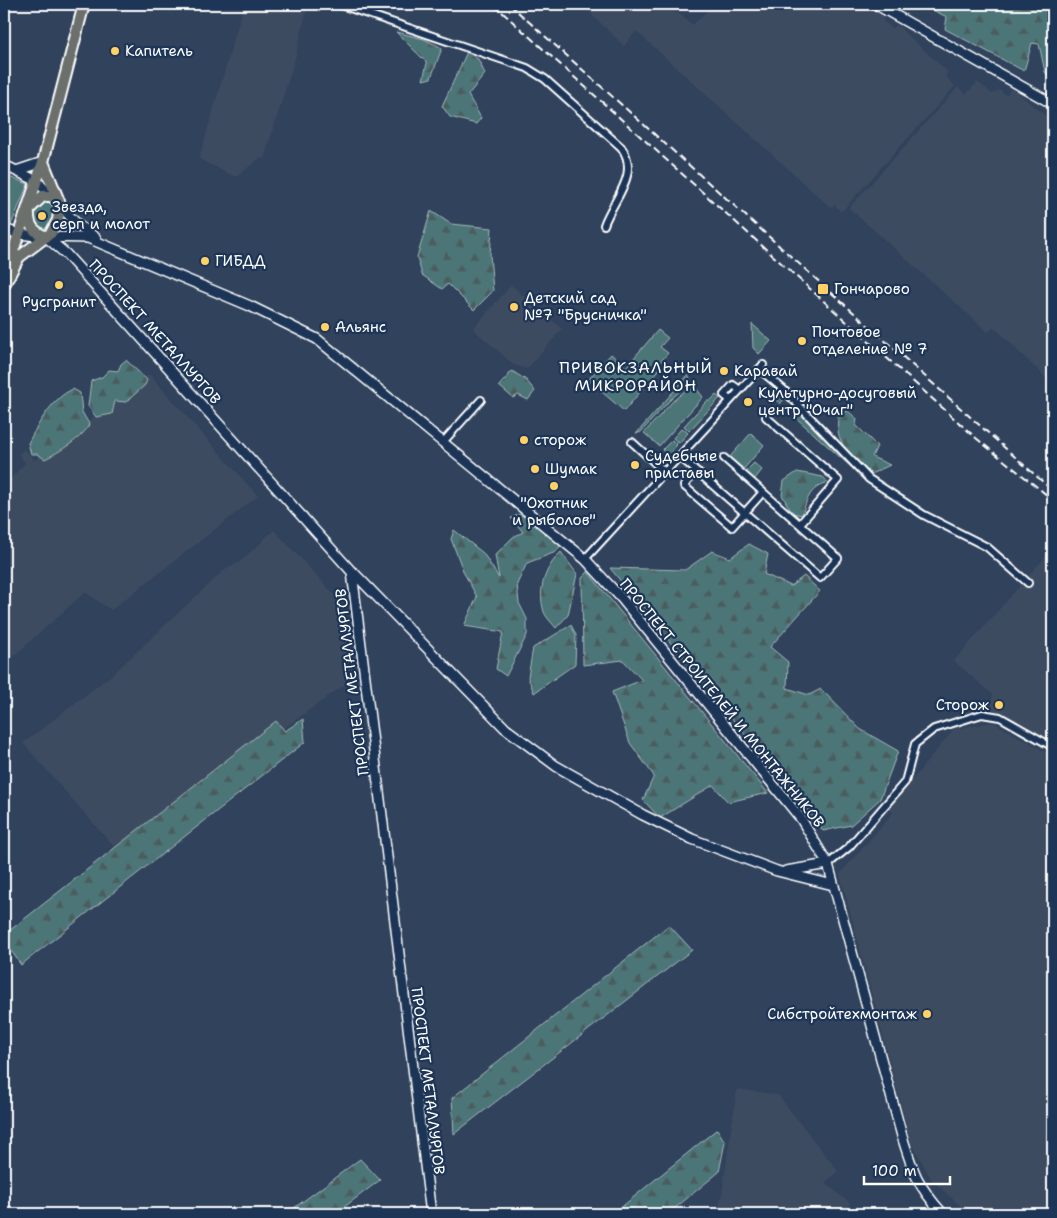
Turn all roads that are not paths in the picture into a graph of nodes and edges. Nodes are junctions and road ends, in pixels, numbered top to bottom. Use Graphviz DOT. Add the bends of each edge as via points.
graph roads {
  1 [pos="84,4"];
  2 [pos="338,4"];
  3 [pos="875,4"];
  4 [pos="1053,104"];
  5 [pos="44,162"];
  6 [pos="4,165"];
  7 [pos="16,171"];
  8 [pos="36,181"];
  9 [pos="58,201"];
  10 [pos="29,209"];
  11 [pos="60,215"];
  12 [pos="604,225"];
  13 [pos="4,229"];
  14 [pos="20,234"];
  15 [pos="62,236"];
  16 [pos="46,237"];
  17 [pos="4,243"];
  18 [pos="107,245"];
  19 [pos="66,254"];
  20 [pos="5,274"];
  21 [pos="4,285"];
  22 [pos="481,400"];
  23 [pos="766,417"];
  24 [pos="444,441"];
  25 [pos="632,442"];
  26 [pos="679,456"];
  27 [pos="724,458"];
  28 [pos="696,471"];
  29 [pos="665,472"];
  30 [pos="763,492"];
  31 [pos="745,512"];
  32 [pos="800,524"];
  33 [pos="585,559"];
  34 [pos="352,572"];
  35 [pos="1028,583"];
  36 [pos="1053,747"];
  37 [pos="828,864"];
  38 [pos="777,871"];
  39 [pos="833,886"];
  40 [pos="431,1214"];
  41 [pos="943,1214"];
  1 -- 5 [label="main road"];
  2 -- 12 [label="street" via="528,68 544,79 622,147 628,157 630,169"];
  3 -- 4 [label="street"];
  5 -- 7 [label="street"];
  5 -- 8 [label="main road"];
  5 -- 9 [label="main road"];
  6 -- 7 [label="street, ПРОСПЕКТ СТРОИТЕЛЕЙ И МОНТАЖНИКОВ"];
  7 -- 8 [label="street, ПРОСПЕКТ СТРОИТЕЛЕЙ И МОНТАЖНИКОВ"];
  8 -- 9 [label="street, ПРОСПЕКТ СТРОИТЕЛЕЙ И МОНТАЖНИКОВ"];
  8 -- 10 [label="main road"];
  9 -- 10 [label="main road" via="51,196 43,196 37,198"];
  9 -- 11 [label="main road"];
  9 -- 18 [label="street, ПРОСПЕКТ СТРОИТЕЛЕЙ И МОНТАЖНИКОВ" via="82,228"];
  10 -- 14 [label="main road"];
  10 -- 16 [label="main road" via="31,227"];
  11 -- 15 [label="street, ПРОСПЕКТ МЕТАЛЛУРГОВ"];
  11 -- 16 [label="main road" via="55,229"];
  13 -- 14 [label="street, ПРОСПЕКТ СТРОИТЕЛЕЙ И МОНТАЖНИКОВ"];
  14 -- 16 [label="street, ПРОСПЕКТ СТРОИТЕЛЕЙ И МОНТАЖНИКОВ"];
  14 -- 20 [label="main road"];
  15 -- 16 [label="street, ПРОСПЕКТ СТРОИТЕЛЕЙ И МОНТАЖНИКОВ"];
  15 -- 18 [label="street, ПРОСПЕКТ СТРОИТЕЛЕЙ И МОНТАЖНИКОВ" via="83,237"];
  15 -- 19 [label="street, ПРОСПЕКТ МЕТАЛЛУРГОВ"];
  16 -- 19 [label="street, ПРОСПЕКТ МЕТАЛЛУРГОВ"];
  16 -- 21 [label="main road" via="19,257"];
  17 -- 20 [label="street" via="8,250"];
  18 -- 24 [label="street, ПРОСПЕКТ СТРОИТЕЛЕЙ И МОНТАЖНИКОВ" via="318,338"];
  19 -- 34 [label="street, ПРОСПЕКТ МЕТАЛЛУРГОВ"];
  22 -- 24 [label="street"];
  23 -- 32 [label="street" via="838,480"];
  24 -- 33 [label="street, ПРОСПЕКТ СТРОИТЕЛЕЙ И МОНТАЖНИКОВ"];
  25 -- 29 [label="street"];
  26 -- 28 [label="street"];
  26 -- 29 [label="street"];
  26 -- 35 [label="street" via="761,367 874,483 924,515 987,547"];
  27 -- 30 [label="street"];
  28 -- 31 [label="street"];
  28 -- 31 [label="street" via="684,486 732,527"];
  29 -- 33 [label="street"];
  30 -- 31 [label="street"];
  30 -- 32 [label="street"];
  31 -- 32 [label="street" via="820,578 838,558"];
  33 -- 37 [label="street, ПРОСПЕКТ СТРОИТЕЛЕЙ И МОНТАЖНИКОВ" via="622,599 801,819"];
  34 -- 38 [label="street" via="505,728 543,757 589,786 684,835"];
  34 -- 40 [label="street, ПРОСПЕКТ МЕТАЛЛУРГОВ"];
  36 -- 37 [label="street" via="1000,717 982,714 934,729 915,744 899,789 849,847"];
  37 -- 38 [label="street"];
  37 -- 39 [label="street, ПРОСПЕКТ СТРОИТЕЛЕЙ И МОНТАЖНИКОВ"];
  38 -- 39 [label="street"];
  39 -- 41 [label="street, ПРОСПЕКТ СТРОИТЕЛЕЙ И МОНТАЖНИКОВ" via="915,1177 922,1191"];
}
